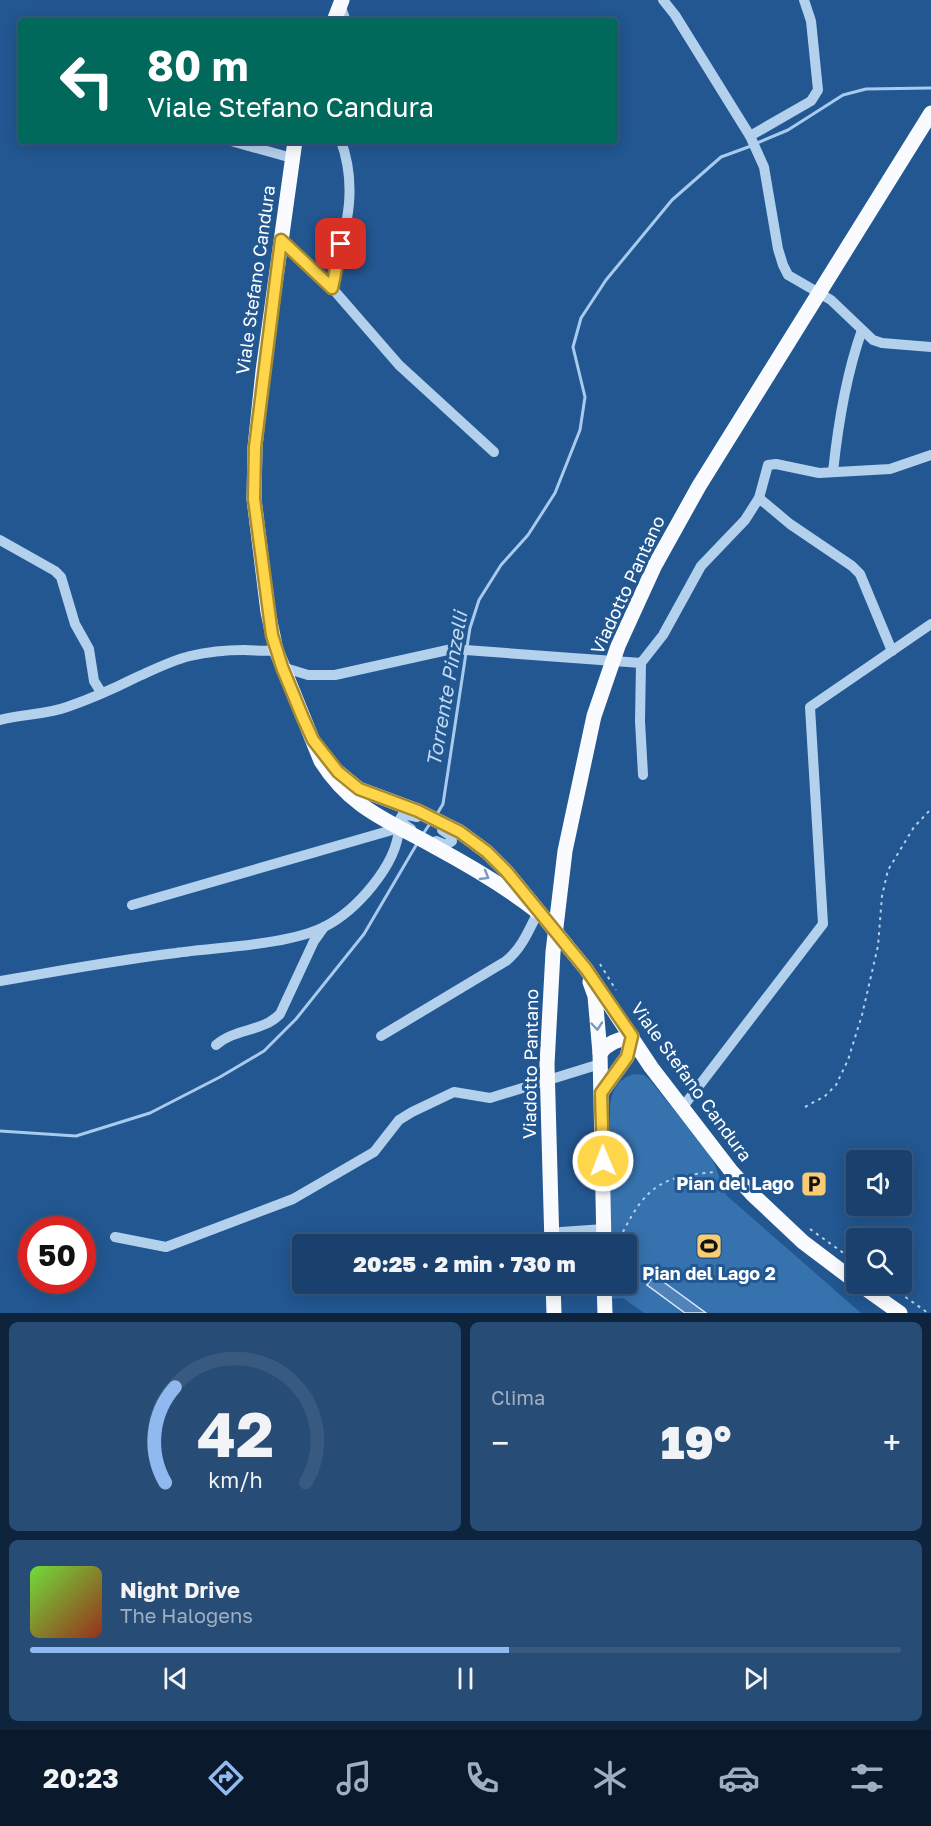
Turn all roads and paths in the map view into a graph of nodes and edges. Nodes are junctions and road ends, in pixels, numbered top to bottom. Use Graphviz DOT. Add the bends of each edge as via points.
graph roads {
  1 [pos="663,0"];
  2 [pos="804,0"];
  3 [pos="341,2"];
  4 [pos="335,18"];
  5 [pos="345,18"];
  6 [pos="931,113"];
  7 [pos="750,136"];
  8 [pos="241,144"];
  9 [pos="294,144"];
  10 [pos="342,144"];
  11 [pos="292,159"];
  12 [pos="281,240"];
  13 [pos="332,288"];
  14 [pos="862,330"];
  15 [pos="931,347"];
  16 [pos="494,452"];
  17 [pos="931,455"];
  18 [pos="833,472"];
  19 [pos="759,498"];
  20 [pos="0,540"];
  21 [pos="931,624"];
  22 [pos="276,650"];
  23 [pos="892,651"];
  24 [pos="641,663"];
  25 [pos="282,667"];
  26 [pos="101,693"];
  27 [pos="0,720"];
  28 [pos="313,740"];
  29 [pos="643,775"];
  30 [pos="931,809"];
  31 [pos="432,821"];
  32 [pos="421,837"];
  33 [pos="132,905"];
  34 [pos="537,912"];
  35 [pos="324,927"];
  36 [pos="586,969"];
  37 [pos="0,981"];
  38 [pos="381,1036"];
  39 [pos="632,1036"];
  40 [pos="216,1045"];
  41 [pos="600,1058"];
  42 [pos="651,1067"];
  43 [pos="619,1069"];
  44 [pos="601,1093"];
  45 [pos="805,1107"];
  46 [pos="682,1108"];
  47 [pos="731,1171"];
  48 [pos="604,1229"];
  49 [pos="809,1229"];
  50 [pos="622,1232"];
  51 [pos="556,1234"];
  52 [pos="580,1234"];
  53 [pos="604,1234"];
  54 [pos="115,1237"];
  55 [pos="846,1255"];
  56 [pos="846,1274"];
  57 [pos="553,1294"];
  58 [pos="604,1294"];
  59 [pos="873,1294"];
  60 [pos="902,1294"];
  61 [pos="554,1313"];
  62 [pos="604,1313"];
  63 [pos="900,1313"];
  64 [pos="928,1313"];
  1 -- 7 [label="street"];
  2 -- 7 [label="street" via="811,21 818,90 811,101"];
  3 -- 4 [label="main road"];
  3 -- 5 [label="street"];
  6 -- 51 [label="main road, Viadotto Pantano, bridge" via="763,381 655,565 618,646 594,716 565,851 553,952 547,1064"];
  7 -- 14 [label="street" via="764,167 788,275 815,289"];
  8 -- 11 [label="street"];
  9 -- 11 [label="main road, Viale Stefano Candura"];
  10 -- 13 [label="street" via="350,174 350,200"];
  11 -- 12 [label="main road, Viale Stefano Candura"];
  12 -- 13 [label="street"];
  12 -- 22 [label="main road, Viale Stefano Candura" via="254,471 256,522"];
  13 -- 16 [label="street" via="399,365"];
  14 -- 15 [label="street" via="882,343"];
  14 -- 18 [label="street" via="837,434"];
  17 -- 18 [label="street" via="890,469"];
  18 -- 19 [label="street" via="768,465"];
  19 -- 23 [label="street" via="860,574"];
  19 -- 24 [label="street" via="745,520 701,566 663,634"];
  20 -- 26 [label="street" via="61,578 75,624 89,649 94,681"];
  21 -- 23 [label="street"];
  22 -- 25 [label="main road, Viale Stefano Candura"];
  22 -- 26 [label="street" via="187,657"];
  23 -- 46 [label="street" via="810,707 823,924"];
  24 -- 25 [label="street" via="452,649 335,675 308,675"];
  24 -- 29 [label="street"];
  25 -- 28 [label="main road, Viale Stefano Candura"];
  26 -- 27 [label="street" via="47,713"];
  28 -- 31 [label="main road, Viale Stefano Candura" via="338,772 359,789"];
  28 -- 32 [label="main road, Viale Stefano Candura" via="326,769 345,792 365,809"];
  30 -- 45 [label="path" via="914,827 888,870 875,958 848,1060 836,1085"];
  31 -- 32 [label="street" via="452,836 452,841 446,845"];
  31 -- 32 [label="street" via="403,814 402,823"];
  31 -- 34 [label="main road, Viale Stefano Candura" via="460,832 487,852"];
  32 -- 33 [label="street"];
  32 -- 34 [label="main road, Viale Stefano Candura, one-way" via="498,883"];
  32 -- 35 [label="street" via="399,840 369,892"];
  34 -- 36 [label="main road, Viale Stefano Candura"];
  34 -- 38 [label="street" via="515,954"];
  35 -- 37 [label="street" via="285,939"];
  35 -- 40 [label="street" via="280,1014 262,1027 235,1033"];
  36 -- 39 [label="main road, Viale Stefano Candura"];
  36 -- 41 [label="main road, one-way" via="595,996"];
  39 -- 41 [label="main road" via="606,1045"];
  39 -- 42 [label="main road, Viale Stefano Candura"];
  39 -- 43 [label="main road" via="627,1057"];
  41 -- 44 [label="main road"];
  41 -- 54 [label="street" via="490,1098 453,1092 405,1116 374,1152 293,1199 166,1247"];
  42 -- 43 [label="main road" via="633,1065"];
  42 -- 46 [label="main road, Viale Stefano Candura"];
  43 -- 44 [label="main road"];
  44 -- 48 [label="main road"];
  46 -- 47 [label="main road, Viale Stefano Candura"];
  47 -- 50 [label="path" via="682,1175 661,1183 646,1194"];
  47 -- 56 [label="main road, Viale Stefano Candura" via="803,1242"];
  48 -- 52 [label="street"];
  48 -- 53 [label="main road"];
  49 -- 55 [label="path"];
  57 -- 61 [label="main road"];
  58 -- 62 [label="main road"];
  59 -- 63 [label="main road, Viale Stefano Candura"];
  60 -- 64 [label="path"];
}
